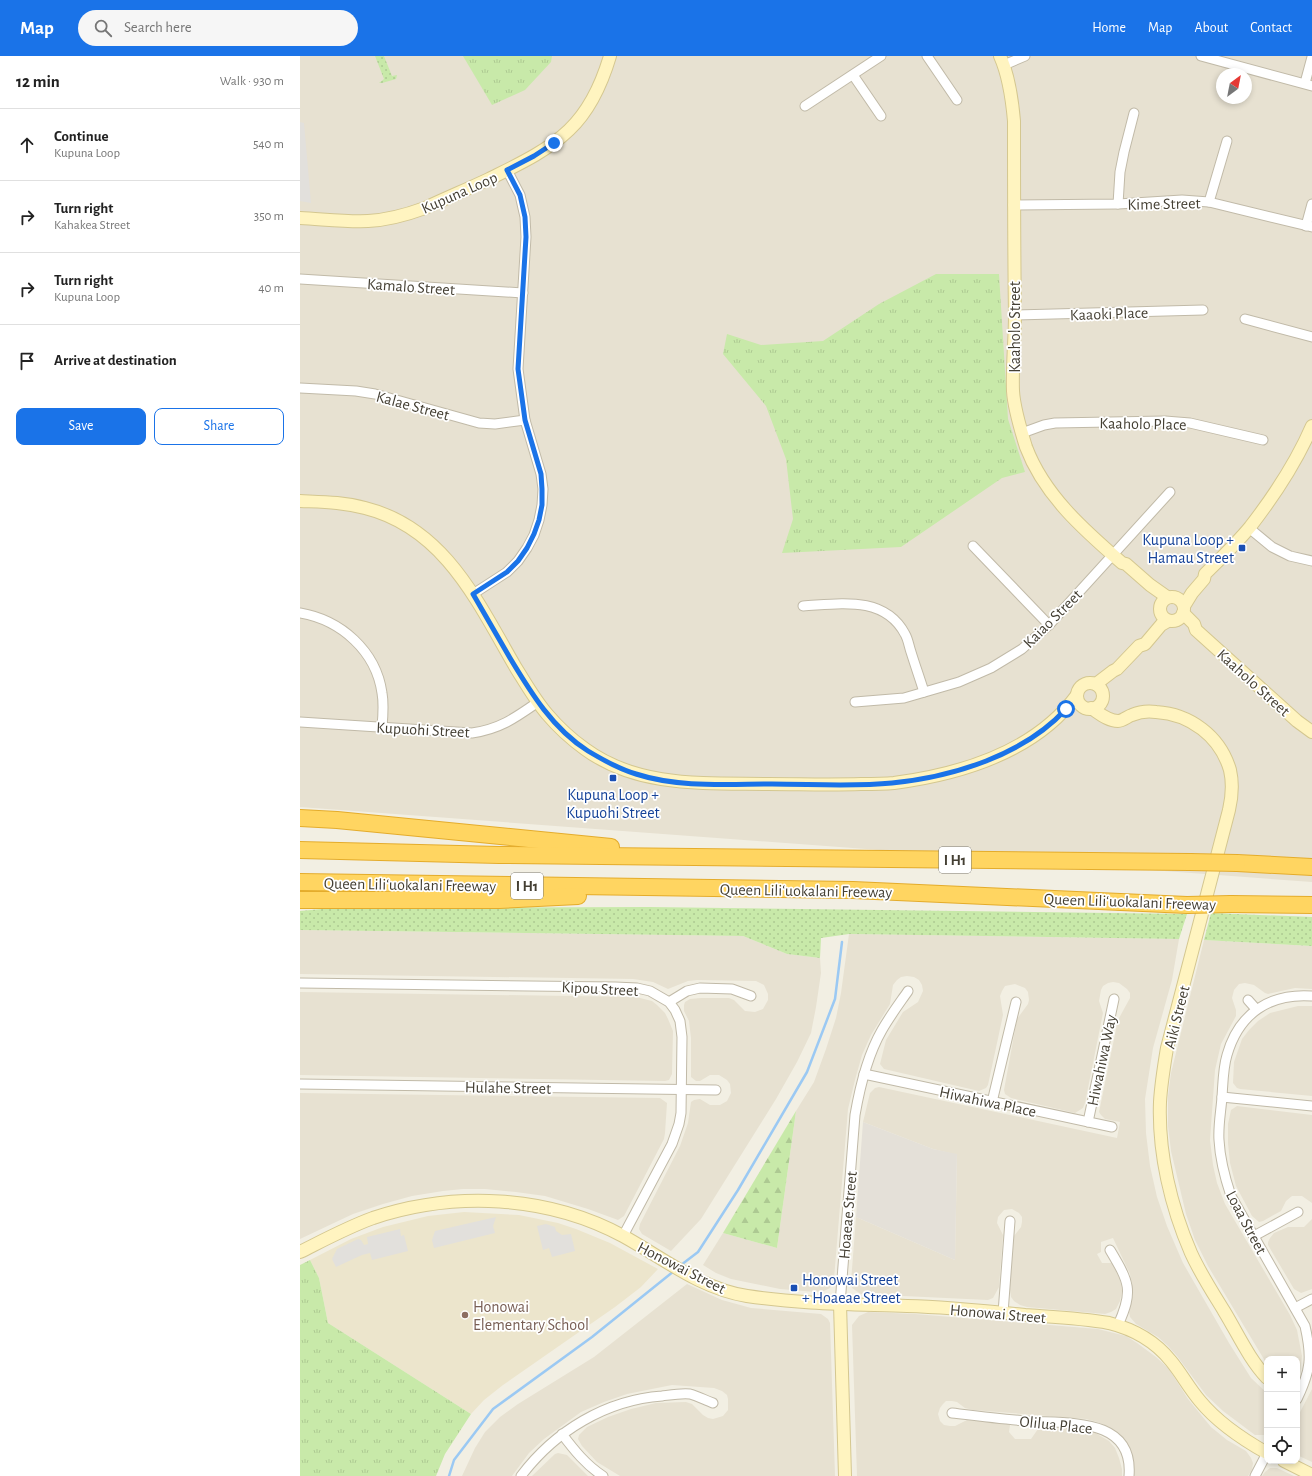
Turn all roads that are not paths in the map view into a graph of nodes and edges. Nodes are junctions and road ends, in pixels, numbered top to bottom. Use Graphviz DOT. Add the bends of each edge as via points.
graph roads {
  1 [pos="610,56"];
  2 [pos="881,56"];
  3 [pos="927,56"];
  4 [pos="1025,56"];
  5 [pos="1207,57"];
  6 [pos="1312,58"];
  7 [pos="1002,61"];
  8 [pos="853,75"];
  9 [pos="1308,84"];
  10 [pos="957,100"];
  11 [pos="805,106"];
  12 [pos="1134,113"];
  13 [pos="881,116"];
  14 [pos="1227,141"];
  15 [pos="507,170"];
  16 [pos="1209,202"];
  17 [pos="1118,204"];
  18 [pos="1312,204"];
  19 [pos="1014,205"];
  20 [pos="300,218"];
  21 [pos="1309,226"];
  22 [pos="300,279"];
  23 [pos="523,293"];
  24 [pos="1203,310"];
  25 [pos="1014,315"];
  26 [pos="1245,318"];
  27 [pos="1312,337"];
  28 [pos="300,388"];
  29 [pos="525,420"];
  30 [pos="1312,426"];
  31 [pos="1022,433"];
  32 [pos="1263,440"];
  33 [pos="1308,445"];
  34 [pos="1170,492"];
  35 [pos="300,501"];
  36 [pos="1249,528"];
  37 [pos="973,546"];
  38 [pos="1117,559"];
  39 [pos="1312,561"];
  40 [pos="473,594"];
  41 [pos="803,606"];
  42 [pos="1172,609"];
  43 [pos="300,613"];
  44 [pos="1048,625"];
  45 [pos="924,692"];
  46 [pos="1100,693"];
  47 [pos="1077,695"];
  48 [pos="538,702"];
  49 [pos="854,702"];
  50 [pos="1087,708"];
  51 [pos="1124,719"];
  52 [pos="300,722"];
  53 [pos="382,727"];
  54 [pos="1045,730"];
  55 [pos="1312,732"];
  56 [pos="300,818"];
  57 [pos="300,850"];
  58 [pos="720,858"];
  59 [pos="1312,867"];
  60 [pos="300,882"];
  61 [pos="753,889"];
  62 [pos="300,900"];
  63 [pos="1312,906"];
  64 [pos="300,983"];
  65 [pos="908,991"];
  66 [pos="751,996"];
  67 [pos="1312,996"];
  68 [pos="1114,998"];
  69 [pos="1248,1000"];
  70 [pos="669,1002"];
  71 [pos="1016,1002"];
  72 [pos="1256,1009"];
  73 [pos="864,1074"];
  74 [pos="300,1084"];
  75 [pos="681,1090"];
  76 [pos="716,1090"];
  77 [pos="1222,1097"];
  78 [pos="992,1102"];
  79 [pos="1312,1106"];
  80 [pos="1088,1122"];
  81 [pos="1112,1127"];
  82 [pos="1298,1212"];
  83 [pos="1010,1221"];
  84 [pos="623,1236"];
  85 [pos="1254,1236"];
  86 [pos="1110,1250"];
  87 [pos="300,1252"];
  88 [pos="1312,1299"];
  89 [pos="840,1304"];
  90 [pos="1295,1308"];
  91 [pos="1003,1313"];
  92 [pos="1118,1325"];
  93 [pos="1311,1362"];
  94 [pos="1264,1374"];
  95 [pos="1300,1393"];
  96 [pos="712,1402"];
  97 [pos="952,1413"];
  98 [pos="562,1434"];
  99 [pos="1264,1451"];
  100 [pos="1264,1459"];
  101 [pos="1290,1464"];
  102 [pos="1312,1475"];
  103 [pos="521,1476"];
  104 [pos="603,1476"];
  105 [pos="845,1476"];
  106 [pos="1129,1476"];
  107 [pos="1255,1476"];
  1 -- 15 [label="street, Kupuna Loop" via="592,99 570,129 554,143"];
  2 -- 8 [label="street"];
  3 -- 10 [label="street"];
  4 -- 7 [label="street"];
  5 -- 9 [label="street"];
  6 -- 9 [label="street"];
  7 -- 19 [label="street, Kaaholo Street" via="1012,99 1014,121"];
  8 -- 11 [label="street"];
  8 -- 13 [label="street"];
  12 -- 17 [label="street" via="1120,172"];
  14 -- 16 [label="street"];
  15 -- 20 [label="street, Kupuna Loop" via="406,215 367,221"];
  15 -- 23 [label="street" via="520,195 525,217"];
  16 -- 17 [label="street, Kime Street" via="1182,200"];
  16 -- 21 [label="street, Kime Street"];
  17 -- 19 [label="street, Kime Street"];
  18 -- 21 [label="street"];
  19 -- 25 [label="street, Kaaholo Street"];
  22 -- 23 [label="street, Kamalo Street"];
  23 -- 29 [label="street" via="518,369"];
  24 -- 25 [label="street, Kaaoki Place"];
  25 -- 31 [label="street, Kaaholo Street" via="1013,392"];
  26 -- 27 [label="street"];
  28 -- 29 [label="street, Kalae Street" via="375,394 479,423 495,424"];
  29 -- 40 [label="street" via="541,474 542,505 539,520 518,561 507,572"];
  30 -- 33 [label="street"];
  31 -- 32 [label="street, Kaaholo Place" via="1055,423 1165,421 1190,423"];
  31 -- 38 [label="street, Kaaholo Street" via="1038,471 1052,494 1069,514"];
  33 -- 36 [label="street"];
  34 -- 38 [label="street, Kaiao Street"];
  35 -- 40 [label="street" via="342,503 367,508 413,529 451,562"];
  36 -- 39 [label="street" via="1272,547 1290,556"];
  36 -- 42 [label="street" via="1205,574 1204,579 1192,592"];
  37 -- 44 [label="street"];
  38 -- 42 [label="street, Kaaholo Street" via="1150,585"];
  38 -- 44 [label="street, Kaiao Street"];
  40 -- 48 [label="street"];
  41 -- 45 [label="street" via="859,604 875,608 890,616 906,635"];
  42 -- 46 [label="street" via="1145,644 1139,646 1117,669"];
  42 -- 55 [label="street, Kaaholo Street"];
  43 -- 53 [label="street" via="323,619 336,626 358,643 367,654 382,693"];
  44 -- 45 [label="street, Kaiao Street" via="1022,649 991,668 959,682"];
  45 -- 49 [label="street, Kaiao Street" via="904,698"];
  46 -- 47 [label="street" via="1092,683 1085,684"];
  46 -- 50 [label="street" via="1094,708"];
  46 -- 51 [label="street" via="1110,711"];
  47 -- 50 [label="street" via="1078,702"];
  47 -- 54 [label="street"];
  48 -- 53 [label="street, Kupuohi Street" via="510,721 485,731 458,733"];
  48 -- 54 [label="street" via="565,734 611,764 661,780 691,783 892,783 941,775 989,760"];
  50 -- 51 [label="street, Aiki Street" via="1111,719"];
  50 -- 54 [label="street"];
  51 -- 94 [label="street, Aiki Street" via="1133,714 1154,712 1190,720 1218,745 1230,770 1232,784 1229,810 1167,1048 1162,1075 1160,1134 1168,1184 1191,1254"];
  52 -- 53 [label="street, Kupuohi Street"];
  56 -- 58 [label="highway"];
  57 -- 58 [label="highway, Queen Liliʻuokalani Freeway / I H1"];
  58 -- 59 [label="highway, Queen Liliʻuokalani Freeway / I H1, bridge" via="1190,862"];
  60 -- 61 [label="highway, Queen Liliʻuokalani Freeway / I H1"];
  61 -- 62 [label="highway" via="499,900"];
  61 -- 63 [label="highway, Queen Liliʻuokalani Freeway / I H1, bridge" via="853,890 1187,905"];
  64 -- 70 [label="street, Kipou Street" via="637,988 650,991"];
  65 -- 73 [label="street, Hoaeae Street" via="882,1030"];
  66 -- 70 [label="street" via="732,989 700,988 687,991"];
  67 -- 72 [label="street, Loaa Street" via="1272,1001"];
  68 -- 80 [label="street, Hiwahiwa Way"];
  69 -- 72 [label="street"];
  70 -- 75 [label="street, Kipou Street" via="680,1021"];
  71 -- 78 [label="street"];
  72 -- 77 [label="street, Loaa Street" via="1243,1023 1227,1054"];
  73 -- 78 [label="street, Hiwahiwa Place"];
  73 -- 89 [label="street, Hoaeae Street" via="856,1115"];
  74 -- 75 [label="street, Hulahe Street"];
  75 -- 76 [label="street, Hulahe Street"];
  75 -- 84 [label="street, Kipou Street" via="681,1113 676,1136"];
  77 -- 79 [label="street"];
  77 -- 85 [label="street, Loaa Street" via="1219,1138 1223,1174 1231,1196"];
  78 -- 80 [label="street, Hiwahiwa Place"];
  80 -- 81 [label="street, Hiwahiwa Place"];
  82 -- 85 [label="street"];
  83 -- 91 [label="street"];
  84 -- 87 [label="street, Honowai Street" via="583,1219 543,1208 506,1202 462,1201 418,1206 372,1219"];
  84 -- 89 [label="street, Honowai Street" via="693,1276 729,1292 747,1296"];
  85 -- 90 [label="street, Loaa Street"];
  86 -- 92 [label="street" via="1127,1283 1127,1297"];
  88 -- 90 [label="street"];
  89 -- 91 [label="street, Honowai Street"];
  89 -- 105 [label="street, Hoaeae Street"];
  90 -- 93 [label="street, Loaa Street" via="1305,1326"];
  91 -- 92 [label="street, Honowai Street"];
  92 -- 99 [label="street, Honowai Street" via="1135,1332 1160,1348 1200,1401 1214,1415 1246,1442"];
  93 -- 95 [label="street, Loaa Street"];
  96 -- 98 [label="street" via="688,1394 630,1401 586,1418"];
  97 -- 106 [label="street, Olilua Place" via="1086,1424 1100,1428 1122,1445 1130,1468"];
  98 -- 103 [label="street" via="543,1450"];
  98 -- 104 [label="street" via="579,1456"];
  100 -- 107 [label="street"];
  101 -- 102 [label="street"];
}
